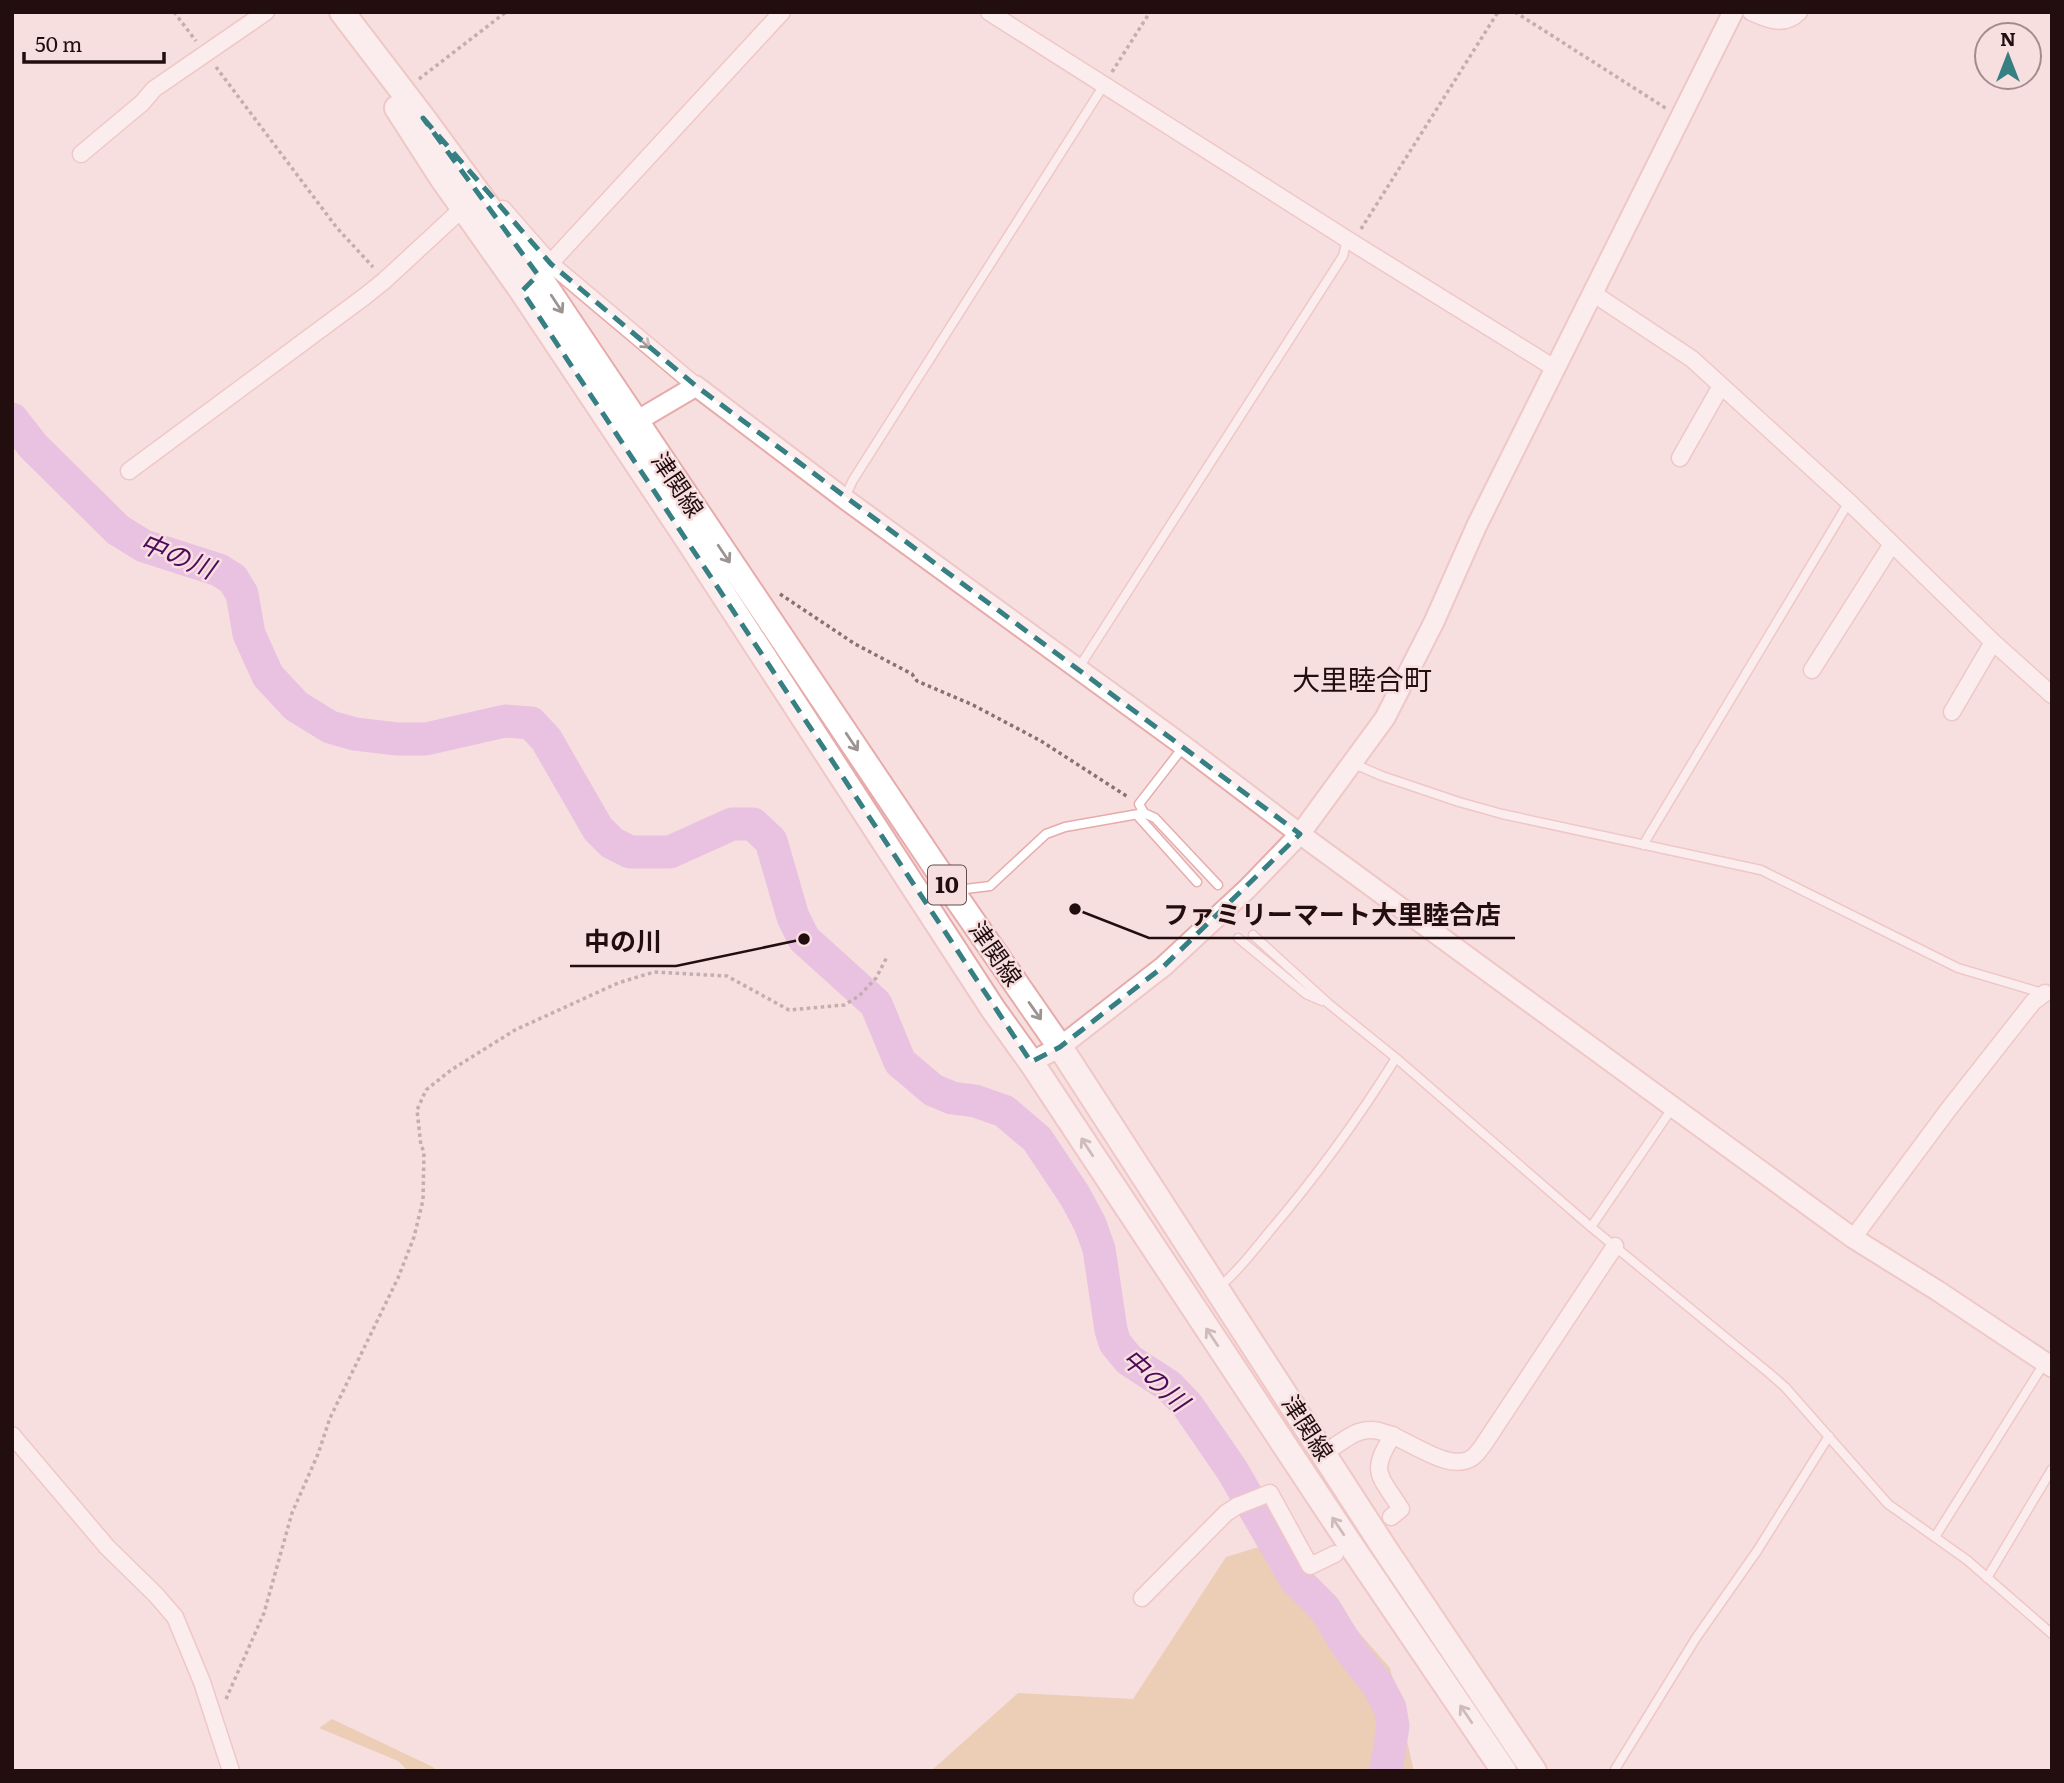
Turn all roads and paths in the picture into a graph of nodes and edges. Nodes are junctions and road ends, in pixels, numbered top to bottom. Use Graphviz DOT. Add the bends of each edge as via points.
graph roads {
  1 [pos="174,12"];
  2 [pos="266,12"];
  3 [pos="336,12"];
  4 [pos="342,12"];
  5 [pos="506,12"];
  6 [pos="782,12"];
  7 [pos="989,12"];
  8 [pos="1150,12"];
  9 [pos="1498,12"];
  10 [pos="1515,12"];
  11 [pos="1732,12"];
  12 [pos="1751,12"];
  13 [pos="1799,12"];
  14 [pos="206,55"];
  15 [pos="1104,85"];
  16 [pos="403,92"];
  17 [pos="1681,117"];
  18 [pos="81,154"];
  19 [pos="463,208"];
  20 [pos="1350,241"];
  21 [pos="537,277"];
  22 [pos="384,281"];
  23 [pos="1594,294"];
  24 [pos="1556,369"];
  25 [pos="696,386"];
  26 [pos="1721,386"];
  27 [pos="635,422"];
  28 [pos="1680,458"];
  29 [pos="129,471"];
  30 [pos="845,499"];
  31 [pos="1849,502"];
  32 [pos="1892,544"];
  33 [pos="772,589"];
  34 [pos="1993,642"];
  35 [pos="1078,669"];
  36 [pos="1812,670"];
  37 [pos="2052,695"];
  38 [pos="1952,712"];
  39 [pos="1184,746"];
  40 [pos="1352,763"];
  41 [pos="1139,804"];
  42 [pos="1141,814"];
  43 [pos="1300,834"];
  44 [pos="1643,845"];
  45 [pos="1197,882"];
  46 [pos="1217,885"];
  47 [pos="951,890"];
  48 [pos="1253,935"];
  49 [pos="1238,938"];
  50 [pos="887,957"];
  51 [pos="2048,994"];
  52 [pos="1329,1004"];
  53 [pos="1060,1047"];
  54 [pos="1396,1058"];
  55 [pos="1031,1062"];
  56 [pos="1673,1107"];
  57 [pos="1591,1227"];
  58 [pos="1853,1238"];
  59 [pos="1615,1245"];
  60 [pos="1227,1280"];
  61 [pos="2048,1365"];
  62 [pos="1393,1435"];
  63 [pos="12,1436"];
  64 [pos="1829,1436"];
  65 [pos="1335,1446"];
  66 [pos="2052,1469"];
  67 [pos="1391,1517"];
  68 [pos="1935,1538"];
  69 [pos="1335,1554"];
  70 [pos="1987,1578"];
  71 [pos="1142,1598"];
  72 [pos="2052,1634"];
  73 [pos="215,1723"];
  74 [pos="231,1771"];
  75 [pos="1504,1771"];
  76 [pos="1534,1771"];
  77 [pos="1614,1771"];
  1 -- 14 [label="path"];
  2 -- 14 [label="street"];
  3 -- 19 [label="main road, 津関線 / 10"];
  4 -- 16 [label="main road, 津関線 / 10"];
  5 -- 16 [label="path"];
  6 -- 21 [label="street"];
  7 -- 15 [label="street"];
  8 -- 15 [label="path"];
  9 -- 20 [label="path"];
  10 -- 17 [label="path"];
  11 -- 17 [label="street"];
  12 -- 13 [label="street" via="1787,22"];
  14 -- 18 [label="street" via="154,89"];
  14 -- 22 [label="path" via="337,228"];
  15 -- 20 [label="street"];
  15 -- 30 [label="lane"];
  16 -- 21 [label="main road, 津関線 / 10"];
  17 -- 23 [label="street"];
  19 -- 21 [label="main road, 津関線 / 10"];
  19 -- 22 [label="street"];
  20 -- 24 [label="street"];
  20 -- 35 [label="lane"];
  21 -- 25 [label="street, one-way"];
  21 -- 27 [label="main road, 津関線 / 10, one-way"];
  21 -- 55 [label="main road, 津関線 / 10" via="694,548"];
  22 -- 29 [label="street"];
  23 -- 24 [label="street"];
  23 -- 26 [label="street" via="1692,359"];
  24 -- 40 [label="street" via="1385,718"];
  25 -- 27 [label="street"];
  25 -- 30 [label="street"];
  26 -- 28 [label="street"];
  26 -- 31 [label="street"];
  27 -- 47 [label="main road, 津関線 / 10, one-way"];
  30 -- 35 [label="street"];
  31 -- 32 [label="street"];
  31 -- 44 [label="lane"];
  32 -- 34 [label="street"];
  32 -- 36 [label="street"];
  33 -- 41 [label="path" via="917,681 1041,741"];
  34 -- 37 [label="street"];
  34 -- 38 [label="street"];
  35 -- 39 [label="street"];
  39 -- 41 [label="lane"];
  39 -- 43 [label="street"];
  40 -- 43 [label="street"];
  40 -- 44 [label="lane" via="1502,814"];
  41 -- 42 [label="lane"];
  42 -- 45 [label="lane"];
  42 -- 46 [label="lane" via="1155,818"];
  42 -- 47 [label="lane" via="1046,834 990,886"];
  43 -- 53 [label="street" via="1164,966"];
  43 -- 56 [label="street"];
  44 -- 51 [label="lane" via="1761,870 1958,968"];
  47 -- 53 [label="main road, 津関線 / 10, one-way"];
  48 -- 52 [label="lane"];
  49 -- 52 [label="lane" via="1306,994"];
  50 -- 73 [label="path" via="876,978 844,1005 789,1010 727,976 654,972 618,983 515,1030 426,1090 417,1110 424,1151 423,1200 414,1237 292,1513 264,1613"];
  51 -- 58 [label="street" via="2033,1002"];
  52 -- 54 [label="lane"];
  53 -- 55 [label="street"];
  53 -- 76 [label="main road, 津関線 / 10"];
  54 -- 57 [label="lane"];
  54 -- 60 [label="lane" via="1308,1186"];
  75 -- 55 [label="main road, 津関線 / 10, one-way"];
  56 -- 57 [label="lane"];
  56 -- 58 [label="street"];
  57 -- 59 [label="lane"];
  58 -- 61 [label="street"];
  59 -- 62 [label="street" via="1473,1457 1437,1458"];
  59 -- 64 [label="lane" via="1785,1387"];
  61 -- 68 [label="lane"];
  62 -- 65 [label="street" via="1356,1432"];
  62 -- 67 [label="street" via="1378,1465 1378,1473 1401,1509"];
  63 -- 73 [label="street" via="107,1547 175,1617"];
  64 -- 68 [label="lane" via="1888,1504"];
  64 -- 77 [label="lane"];
  66 -- 70 [label="lane"];
  68 -- 70 [label="lane"];
  69 -- 71 [label="street" via="1310,1566 1269,1493 1237,1506 1212,1525"];
  70 -- 72 [label="lane"];
  73 -- 74 [label="street"];
}
